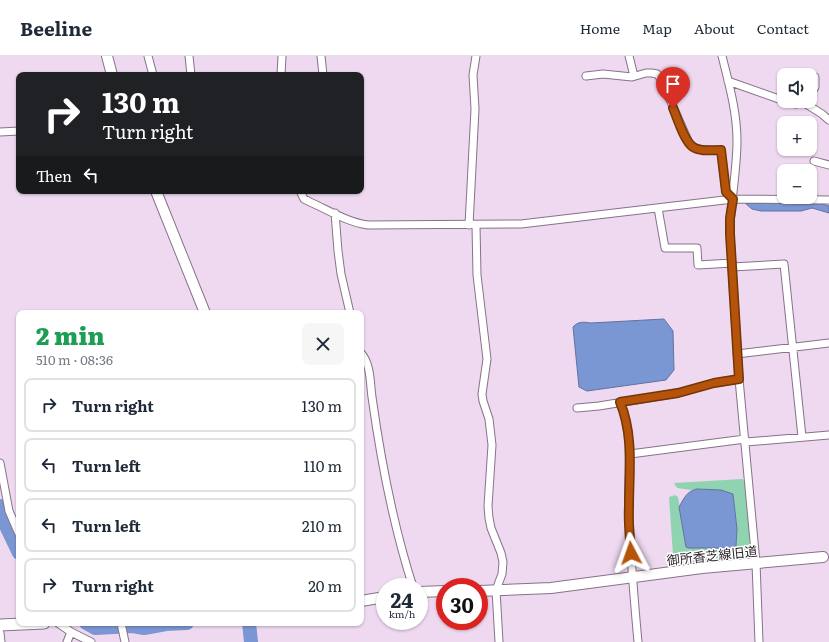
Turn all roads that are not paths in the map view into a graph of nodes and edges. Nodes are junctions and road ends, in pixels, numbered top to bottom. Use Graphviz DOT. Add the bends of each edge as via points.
graph roads {
  1 [pos="107,56"];
  2 [pos="148,56"];
  3 [pos="189,56"];
  4 [pos="282,56"];
  5 [pos="320,56"];
  6 [pos="476,56"];
  7 [pos="629,56"];
  8 [pos="722,56"];
  9 [pos="111,72"];
  10 [pos="152,72"];
  11 [pos="190,72"];
  12 [pos="281,72"];
  13 [pos="323,72"];
  14 [pos="586,76"];
  15 [pos="634,76"];
  16 [pos="728,81"];
  17 [pos="777,98"];
  18 [pos="814,108"];
  19 [pos="829,120"];
  20 [pos="16,131"];
  21 [pos="0,132"];
  22 [pos="814,161"];
  23 [pos="829,165"];
  24 [pos="157,194"];
  25 [pos="302,194"];
  26 [pos="733,199"];
  27 [pos="829,200"];
  28 [pos="658,208"];
  29 [pos="335,213"];
  30 [pos="472,225"];
  31 [pos="732,265"];
  32 [pos="204,310"];
  33 [pos="349,310"];
  34 [pos="829,343"];
  35 [pos="793,346"];
  36 [pos="738,354"];
  37 [pos="364,358"];
  38 [pos="739,379"];
  39 [pos="620,402"];
  40 [pos="577,408"];
  41 [pos="829,435"];
  42 [pos="802,437"];
  43 [pos="745,440"];
  44 [pos="630,454"];
  45 [pos="0,464"];
  46 [pos="16,527"];
  47 [pos="826,556"];
  48 [pos="756,563"];
  49 [pos="410,578"];
  50 [pos="633,578"];
  51 [pos="488,590"];
  52 [pos="496,590"];
  53 [pos="376,598"];
  54 [pos="364,600"];
  55 [pos="16,624"];
  56 [pos="0,625"];
  57 [pos="62,626"];
  58 [pos="121,626"];
  59 [pos="71,632"];
  60 [pos="0,633"];
  61 [pos="1,642"];
  62 [pos="67,642"];
  63 [pos="91,642"];
  64 [pos="125,642"];
  65 [pos="499,642"];
  66 [pos="638,642"];
  67 [pos="759,642"];
  1 -- 9 [label="street"];
  2 -- 10 [label="street"];
  3 -- 11 [label="street"];
  4 -- 12 [label="street"];
  5 -- 13 [label="street"];
  6 -- 30 [label="street" via="473,75 475,109"];
  7 -- 15 [label="street"];
  8 -- 16 [label="street"];
  14 -- 15 [label="street"];
  15 -- 26 [label="street" via="657,74 693,148 721,150 726,192"];
  16 -- 17 [label="street"];
  16 -- 26 [label="street" via="737,141"];
  18 -- 19 [label="street"];
  20 -- 21 [label="street"];
  22 -- 23 [label="street"];
  24 -- 32 [label="street"];
  25 -- 29 [label="street" via="304,199"];
  26 -- 27 [label="street"];
  26 -- 28 [label="street"];
  26 -- 31 [label="street" via="730,218"];
  28 -- 30 [label="street" via="538,223"];
  28 -- 31 [label="street" via="665,248 697,248 698,265"];
  29 -- 30 [label="street" via="359,224 368,225"];
  29 -- 33 [label="street" via="338,251"];
  30 -- 52 [label="street" via="486,347 482,394 489,419 492,445 489,518 503,562"];
  31 -- 35 [label="street" via="784,264"];
  31 -- 36 [label="street"];
  34 -- 35 [label="street"];
  35 -- 36 [label="street"];
  35 -- 42 [label="street"];
  36 -- 38 [label="street"];
  37 -- 49 [label="street" via="391,507"];
  38 -- 39 [label="street" via="678,393"];
  38 -- 43 [label="street"];
  39 -- 40 [label="street"];
  39 -- 44 [label="street" via="629,430"];
  41 -- 42 [label="street"];
  42 -- 43 [label="street"];
  43 -- 44 [label="street"];
  43 -- 48 [label="street"];
  44 -- 50 [label="street" via="629,509"];
  45 -- 46 [label="street" via="9,511"];
  47 -- 48 [label="street, 御所香芝線旧道"];
  48 -- 50 [label="street, 御所香芝線旧道"];
  48 -- 67 [label="street"];
  50 -- 52 [label="street, 御所香芝線旧道" via="551,588"];
  50 -- 66 [label="street"];
  51 -- 52 [label="street, 御所香芝線旧道"];
  52 -- 65 [label="street"];
  53 -- 54 [label="street"];
  55 -- 56 [label="main road"];
  57 -- 59 [label="street"];
  58 -- 64 [label="street"];
  59 -- 62 [label="street"];
  59 -- 63 [label="street"];
  60 -- 61 [label="street"];
}
